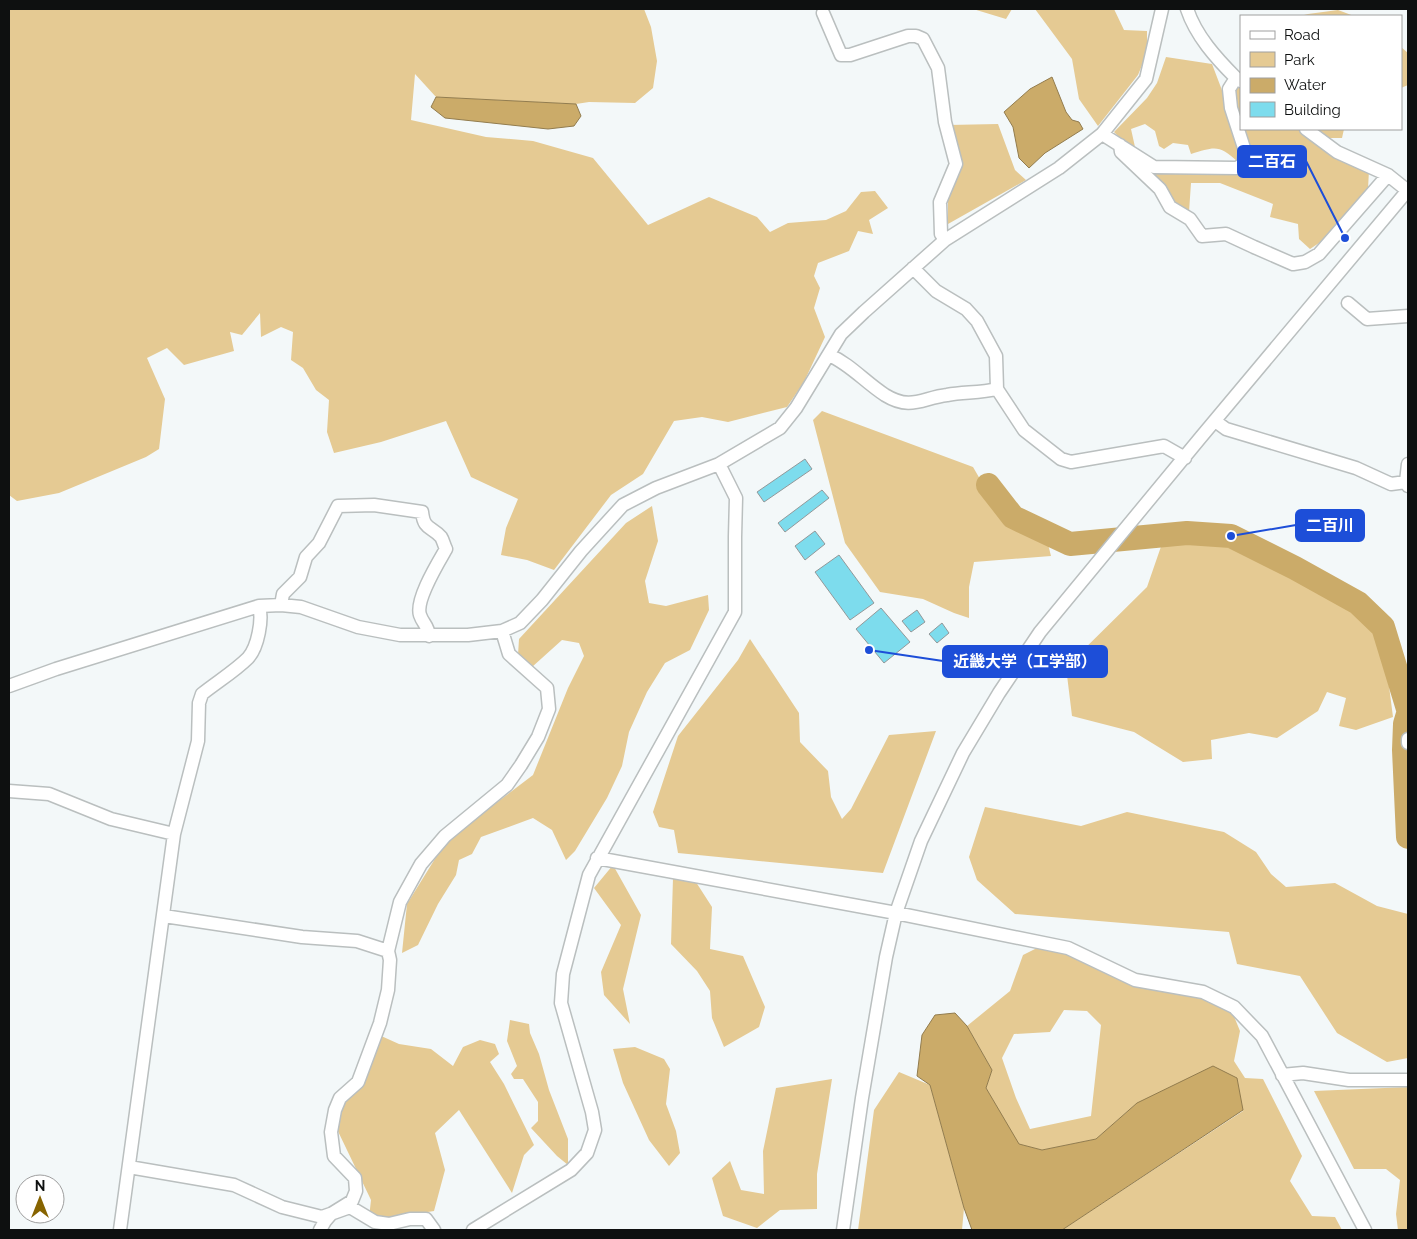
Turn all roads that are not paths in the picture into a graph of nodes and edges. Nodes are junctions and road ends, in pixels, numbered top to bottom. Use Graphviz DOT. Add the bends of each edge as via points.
graph roads {
  1 [pos="1162,9"];
  2 [pos="1187,9"];
  3 [pos="823,13"];
  4 [pos="1239,80"];
  5 [pos="1307,130"];
  6 [pos="1102,134"];
  7 [pos="1120,145"];
  8 [pos="1388,175"];
  9 [pos="1408,190"];
  10 [pos="945,240"];
  11 [pos="913,268"];
  12 [pos="1348,303"];
  13 [pos="1408,316"];
  14 [pos="829,355"];
  15 [pos="997,389"];
  16 [pos="1215,421"];
  17 [pos="1185,458"];
  18 [pos="719,464"];
  19 [pos="1408,464"];
  20 [pos="1407,484"];
  21 [pos="281,605"];
  22 [pos="259,606"];
  23 [pos="502,631"];
  24 [pos="429,636"];
  25 [pos="9,686"];
  26 [pos="1408,739"];
  27 [pos="1408,743"];
  28 [pos="9,791"];
  29 [pos="174,834"];
  30 [pos="597,858"];
  31 [pos="896,913"];
  32 [pos="164,916"];
  33 [pos="388,951"];
  34 [pos="1282,1075"];
  35 [pos="1408,1080"];
  36 [pos="129,1167"];
  37 [pos="331,1214"];
  38 [pos="120,1230"];
  39 [pos="320,1230"];
  40 [pos="434,1230"];
  41 [pos="473,1230"];
  42 [pos="843,1230"];
  43 [pos="1365,1230"];
  1 -- 6 [label="street" via="1146,79"];
  2 -- 4 [label="street" via="1200,37"];
  3 -- 10 [label="street" via="841,55 908,36 923,39 938,68 945,122 956,164 940,202 941,234"];
  4 -- 7 [label="street" via="1229,89 1231,108 1245,151 1243,164 1237,168 1154,167"];
  5 -- 8 [label="street" via="1337,152"];
  6 -- 7 [label="street"];
  6 -- 10 [label="street" via="1059,168"];
  7 -- 8 [label="street" via="1121,152 1160,190 1170,207 1190,219 1202,236 1226,234 1293,264 1319,254"];
  8 -- 9 [label="street"];
  9 -- 16 [label="street"];
  10 -- 11 [label="street"];
  11 -- 14 [label="street" via="841,334"];
  11 -- 15 [label="street" via="936,291 977,321 996,356"];
  12 -- 13 [label="street" via="1367,318"];
  14 -- 15 [label="street" via="841,360 898,402 916,404 946,395"];
  14 -- 18 [label="street" via="780,428"];
  15 -- 17 [label="street" via="1024,430 1061,459 1072,462 1164,446"];
  16 -- 17 [label="street"];
  16 -- 20 [label="street" via="1226,430 1356,468 1392,484"];
  17 -- 31 [label="street" via="1040,632 999,693 963,754 921,842"];
  18 -- 23 [label="street" via="656,488 623,505 520,623"];
  18 -- 30 [label="street" via="736,498 735,612"];
  19 -- 20 [label="street"];
  21 -- 22 [label="street"];
  21 -- 24 [label="street" via="301,607 358,627 400,635"];
  21 -- 24 [label="street" via="283,594 300,577 306,556 319,543 338,506 374,505 422,512 423,523 442,538 446,548 420,601 420,614"];
  22 -- 25 [label="street"];
  22 -- 29 [label="street" via="260,630 250,656 202,694 198,741"];
  23 -- 24 [label="street"];
  23 -- 33 [label="street" via="509,654 546,688 549,709 538,737 507,785 445,836 421,864 400,902"];
  26 -- 27 [label="street"];
  28 -- 29 [label="street" via="49,794 111,819"];
  29 -- 32 [label="street"];
  30 -- 31 [label="street"];
  30 -- 41 [label="street" via="589,875 561,987 561,1003 595,1130 587,1152 571,1170"];
  31 -- 34 [label="street" via="1068,948 1134,980 1203,992 1234,1007 1262,1036"];
  31 -- 42 [label="street" via="862,1098"];
  32 -- 33 [label="street" via="302,938 356,941"];
  32 -- 36 [label="street"];
  33 -- 37 [label="street" via="388,990 380,1023 358,1082 340,1098 331,1132 334,1156 355,1178 356,1191 352,1200"];
  34 -- 35 [label="street" via="1303,1073 1349,1080"];
  34 -- 43 [label="street"];
  36 -- 37 [label="street" via="234,1185 282,1207 322,1216"];
  36 -- 38 [label="street"];
  37 -- 39 [label="street"];
  37 -- 40 [label="street" via="350,1207 375,1222 389,1224 426,1219"];
}
